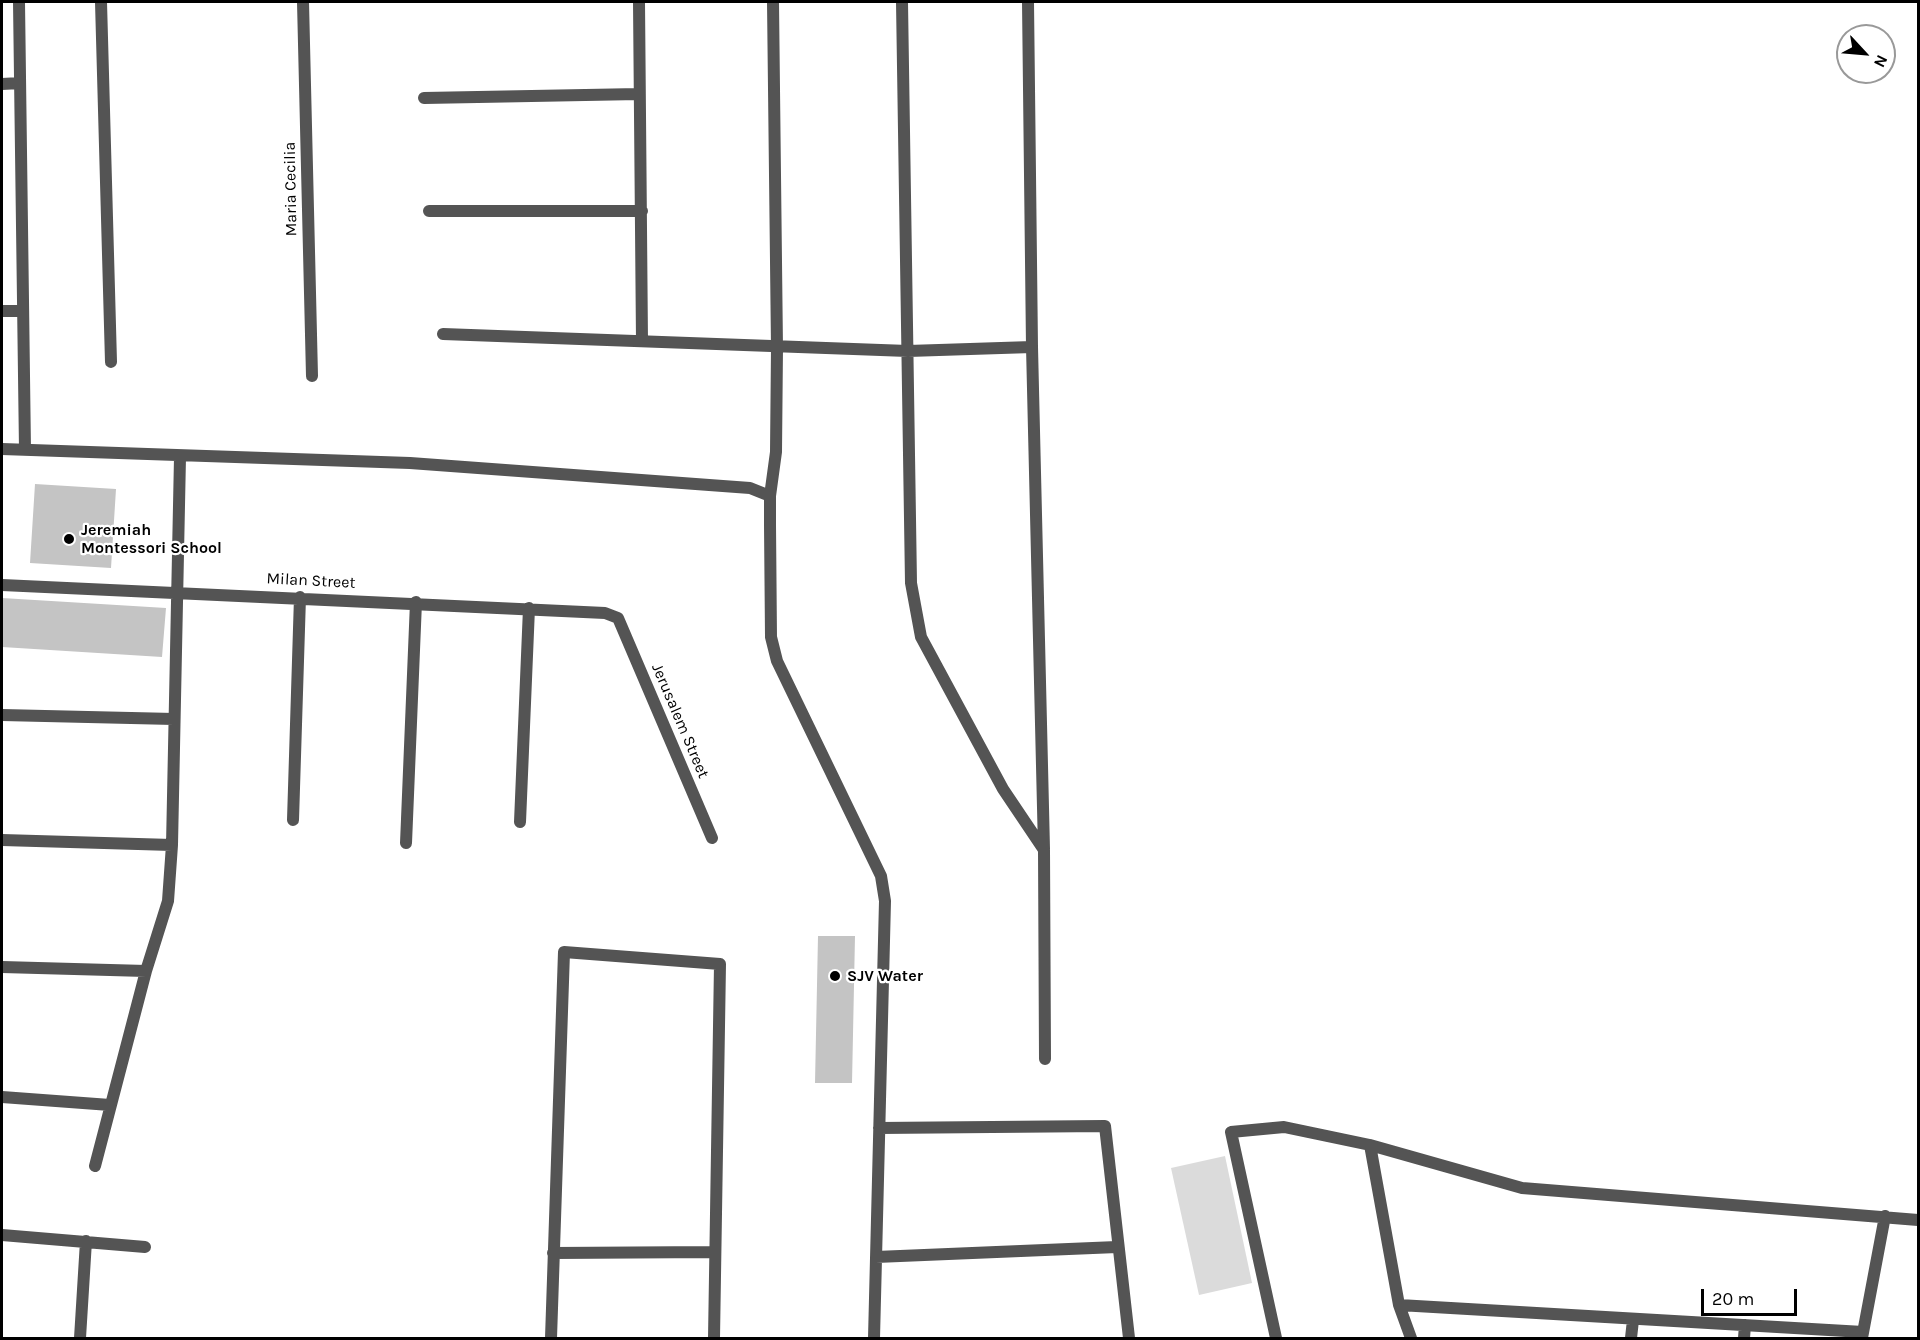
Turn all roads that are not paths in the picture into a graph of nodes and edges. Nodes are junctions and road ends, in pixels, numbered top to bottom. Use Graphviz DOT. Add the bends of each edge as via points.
graph roads {
  1 [pos="19,2"];
  2 [pos="101,2"];
  3 [pos="303,2"];
  4 [pos="639,2"];
  5 [pos="773,2"];
  6 [pos="902,2"];
  7 [pos="1028,2"];
  8 [pos="2,84"];
  9 [pos="20,84"];
  10 [pos="639,94"];
  11 [pos="424,98"];
  12 [pos="429,211"];
  13 [pos="642,211"];
  14 [pos="2,311"];
  15 [pos="22,311"];
  16 [pos="443,334"];
  17 [pos="642,341"];
  18 [pos="1032,347"];
  19 [pos="777,348"];
  20 [pos="908,351"];
  21 [pos="111,362"];
  22 [pos="312,376"];
  23 [pos="2,449"];
  24 [pos="25,450"];
  25 [pos="180,457"];
  26 [pos="770,496"];
  27 [pos="2,585"];
  28 [pos="178,591"];
  29 [pos="300,597"];
  30 [pos="416,602"];
  31 [pos="529,608"];
  32 [pos="618,618"];
  33 [pos="2,714"];
  34 [pos="174,719"];
  35 [pos="293,820"];
  36 [pos="520,822"];
  37 [pos="712,838"];
  38 [pos="2,840"];
  39 [pos="406,843"];
  40 [pos="172,845"];
  41 [pos="1044,850"];
  42 [pos="2,967"];
  43 [pos="146,971"];
  44 [pos="1046,1059"];
  45 [pos="2,1097"];
  46 [pos="110,1105"];
  47 [pos="879,1128"];
  48 [pos="1370,1145"];
  49 [pos="95,1166"];
  50 [pos="1885,1216"];
  51 [pos="1918,1220"];
  52 [pos="2,1235"];
  53 [pos="86,1241"];
  54 [pos="145,1247"];
  55 [pos="1117,1247"];
  56 [pos="553,1252"];
  57 [pos="715,1252"];
  58 [pos="876,1257"];
  59 [pos="1399,1305"];
  60 [pos="1633,1320"];
  61 [pos="1745,1325"];
  62 [pos="1862,1335"];
  63 [pos="80,1338"];
  64 [pos="551,1338"];
  65 [pos="714,1338"];
  66 [pos="874,1338"];
  67 [pos="1129,1338"];
  68 [pos="1276,1338"];
  69 [pos="1411,1338"];
  70 [pos="1631,1338"];
  71 [pos="1744,1338"];
  1 -- 9 [label="street"];
  2 -- 21 [label="street"];
  3 -- 22 [label="street, Maria Cecilia"];
  4 -- 10 [label="street"];
  5 -- 19 [label="street"];
  6 -- 20 [label="street"];
  7 -- 18 [label="street"];
  8 -- 9 [label="street"];
  9 -- 15 [label="street"];
  10 -- 11 [label="street"];
  10 -- 13 [label="street"];
  12 -- 13 [label="street"];
  13 -- 17 [label="street"];
  14 -- 15 [label="street"];
  15 -- 24 [label="street"];
  16 -- 17 [label="street"];
  17 -- 19 [label="street"];
  18 -- 20 [label="street"];
  18 -- 41 [label="street"];
  19 -- 20 [label="street"];
  19 -- 26 [label="street" via="776,452"];
  20 -- 41 [label="street" via="911,583 921,637 1003,789"];
  23 -- 24 [label="street"];
  24 -- 25 [label="street"];
  25 -- 26 [label="street" via="410,463 750,488"];
  25 -- 28 [label="street"];
  26 -- 47 [label="street" via="771,637 777,661 881,876 885,901"];
  27 -- 28 [label="street, Milan Street"];
  28 -- 29 [label="street, Milan Street"];
  28 -- 34 [label="street"];
  29 -- 30 [label="street, Milan Street"];
  29 -- 35 [label="street"];
  30 -- 31 [label="street, Milan Street"];
  30 -- 39 [label="street"];
  31 -- 32 [label="street, Milan Street" via="605,613"];
  31 -- 36 [label="street"];
  32 -- 37 [label="street, Jerusalem Street"];
  33 -- 34 [label="street"];
  34 -- 40 [label="street"];
  38 -- 40 [label="street"];
  40 -- 43 [label="street" via="168,901"];
  41 -- 44 [label="street"];
  42 -- 43 [label="street"];
  43 -- 46 [label="street"];
  45 -- 46 [label="street"];
  46 -- 49 [label="street"];
  47 -- 55 [label="street" via="1105,1126"];
  47 -- 58 [label="street"];
  48 -- 50 [label="street" via="1522,1188"];
  48 -- 59 [label="street"];
  48 -- 68 [label="street" via="1284,1127 1231,1132"];
  50 -- 51 [label="street"];
  50 -- 62 [label="street"];
  52 -- 53 [label="street"];
  53 -- 54 [label="street"];
  53 -- 63 [label="street"];
  55 -- 58 [label="street"];
  55 -- 67 [label="street"];
  56 -- 57 [label="street"];
  56 -- 57 [label="street" via="564,951 720,964"];
  56 -- 64 [label="street"];
  57 -- 65 [label="street"];
  58 -- 66 [label="street"];
  59 -- 60 [label="street"];
  59 -- 69 [label="street"];
  60 -- 61 [label="street"];
  60 -- 70 [label="street"];
  61 -- 62 [label="street"];
  61 -- 71 [label="street"];
}
